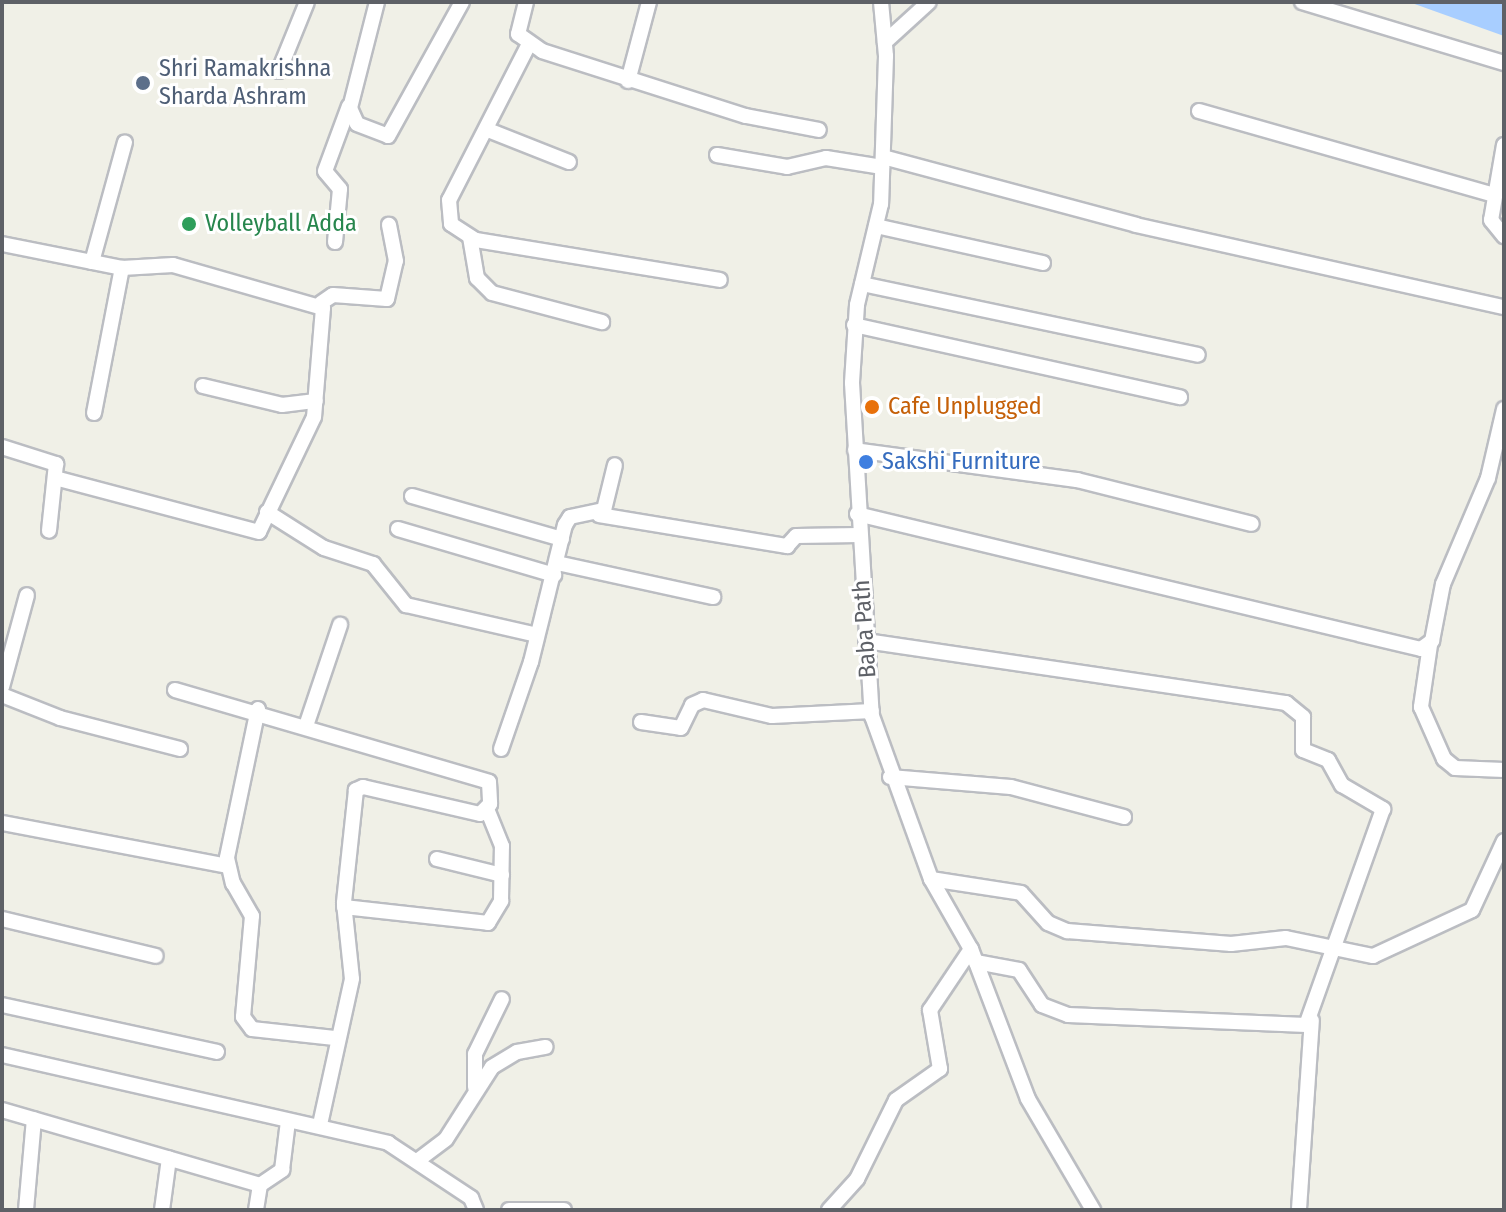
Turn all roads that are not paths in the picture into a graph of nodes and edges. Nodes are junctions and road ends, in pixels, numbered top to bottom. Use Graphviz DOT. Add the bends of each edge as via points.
graph roads {
  1 [pos="307,2"];
  2 [pos="377,2"];
  3 [pos="462,2"];
  4 [pos="526,2"];
  5 [pos="649,2"];
  6 [pos="881,2"];
  7 [pos="929,2"];
  8 [pos="1302,2"];
  9 [pos="885,42"];
  10 [pos="529,44"];
  11 [pos="1504,63"];
  12 [pos="279,71"];
  13 [pos="628,81"];
  14 [pos="351,102"];
  15 [pos="1199,111"];
  16 [pos="488,130"];
  17 [pos="819,130"];
  18 [pos="125,142"];
  19 [pos="1504,145"];
  20 [pos="717,155"];
  21 [pos="569,162"];
  22 [pos="882,162"];
  23 [pos="1494,195"];
  24 [pos="389,225"];
  25 [pos="876,226"];
  26 [pos="1504,236"];
  27 [pos="470,237"];
  28 [pos="335,242"];
  29 [pos="2,244"];
  30 [pos="92,262"];
  31 [pos="1043,263"];
  32 [pos="122,268"];
  33 [pos="720,280"];
  34 [pos="862,284"];
  35 [pos="321,303"];
  36 [pos="1504,307"];
  37 [pos="602,322"];
  38 [pos="854,325"];
  39 [pos="1198,355"];
  40 [pos="203,386"];
  41 [pos="1180,397"];
  42 [pos="316,401"];
  43 [pos="1504,409"];
  44 [pos="94,413"];
  45 [pos="2,447"];
  46 [pos="855,450"];
  47 [pos="1499,458"];
  48 [pos="615,465"];
  49 [pos="55,478"];
  50 [pos="412,496"];
  51 [pos="267,512"];
  52 [pos="857,514"];
  53 [pos="599,515"];
  54 [pos="1252,524"];
  55 [pos="398,529"];
  56 [pos="49,531"];
  57 [pos="859,535"];
  58 [pos="562,539"];
  59 [pos="555,569"];
  60 [pos="27,595"];
  61 [pos="713,597"];
  62 [pos="340,625"];
  63 [pos="537,635"];
  64 [pos="866,641"];
  65 [pos="1430,645"];
  66 [pos="2,687"];
  67 [pos="175,690"];
  68 [pos="2,695"];
  69 [pos="258,709"];
  70 [pos="872,711"];
  71 [pos="641,722"];
  72 [pos="306,726"];
  73 [pos="180,749"];
  74 [pos="501,749"];
  75 [pos="1504,770"];
  76 [pos="890,777"];
  77 [pos="488,811"];
  78 [pos="1124,817"];
  79 [pos="2,823"];
  80 [pos="1504,841"];
  81 [pos="437,859"];
  82 [pos="227,866"];
  83 [pos="502,875"];
  84 [pos="931,879"];
  85 [pos="344,907"];
  86 [pos="2,919"];
  87 [pos="1330,948"];
  88 [pos="973,955"];
  89 [pos="156,956"];
  90 [pos="502,999"];
  91 [pos="2,1005"];
  92 [pos="1312,1020"];
  93 [pos="335,1038"];
  94 [pos="546,1047"];
  95 [pos="217,1052"];
  96 [pos="2,1055"];
  97 [pos="475,1087"];
  98 [pos="2,1110"];
  99 [pos="34,1119"];
  100 [pos="288,1121"];
  101 [pos="320,1125"];
  102 [pos="169,1158"];
  103 [pos="417,1161"];
  104 [pos="260,1185"];
  105 [pos="1299,1209"];
  106 [pos="26,1210"];
  107 [pos="162,1210"];
  108 [pos="256,1210"];
  109 [pos="476,1210"];
  110 [pos="509,1210"];
  111 [pos="564,1210"];
  112 [pos="829,1210"];
  113 [pos="1093,1210"];
  1 -- 12 [label="street"];
  2 -- 14 [label="street"];
  3 -- 14 [label="street" via="393,133 357,124"];
  4 -- 10 [label="street" via="517,31"];
  5 -- 13 [label="street"];
  6 -- 9 [label="street, Baba Path"];
  7 -- 9 [label="street"];
  8 -- 11 [label="street"];
  9 -- 22 [label="street, Baba Path"];
  10 -- 13 [label="street"];
  10 -- 16 [label="street"];
  13 -- 17 [label="street" via="746,116"];
  14 -- 28 [label="street" via="325,171 340,189"];
  15 -- 23 [label="street"];
  16 -- 21 [label="street"];
  16 -- 27 [label="street" via="447,209 451,224"];
  18 -- 30 [label="street"];
  19 -- 23 [label="street"];
  20 -- 22 [label="street" via="787,167 826,158"];
  22 -- 25 [label="street, Baba Path"];
  22 -- 36 [label="street"];
  23 -- 26 [label="street" via="1493,229"];
  24 -- 35 [label="street" via="396,261 387,299 333,295"];
  25 -- 31 [label="street"];
  25 -- 34 [label="street, Baba Path"];
  27 -- 33 [label="street"];
  27 -- 37 [label="street" via="477,278 492,293"];
  29 -- 30 [label="street"];
  30 -- 32 [label="street"];
  32 -- 35 [label="street" via="173,265"];
  32 -- 44 [label="street"];
  34 -- 38 [label="street, Baba Path"];
  34 -- 39 [label="street"];
  35 -- 42 [label="street"];
  38 -- 41 [label="street"];
  38 -- 46 [label="street, Baba Path"];
  40 -- 42 [label="street" via="282,405"];
  42 -- 51 [label="street"];
  43 -- 47 [label="street"];
  45 -- 49 [label="street" via="50,458"];
  46 -- 52 [label="street, Baba Path"];
  46 -- 54 [label="street" via="1077,480"];
  47 -- 65 [label="street" via="1446,573"];
  48 -- 53 [label="street"];
  49 -- 51 [label="street" via="256,533"];
  49 -- 56 [label="street"];
  50 -- 58 [label="street"];
  51 -- 63 [label="street" via="324,548 373,564 406,605"];
  52 -- 57 [label="street, Baba Path"];
  52 -- 65 [label="street" via="1416,648"];
  53 -- 57 [label="street" via="787,546 796,536"];
  53 -- 58 [label="street" via="570,517"];
  55 -- 59 [label="street"];
  57 -- 64 [label="street, Baba Path"];
  58 -- 59 [label="street"];
  59 -- 61 [label="street"];
  59 -- 63 [label="street"];
  60 -- 66 [label="street"];
  62 -- 72 [label="street"];
  63 -- 74 [label="street"];
  64 -- 70 [label="street, Baba Path"];
  64 -- 87 [label="street" via="1295,706 1303,717 1303,750 1328,760 1342,785 1383,809"];
  65 -- 75 [label="street" via="1421,707 1444,759 1455,768"];
  67 -- 69 [label="street"];
  68 -- 73 [label="street" via="60,718"];
  69 -- 72 [label="street"];
  69 -- 82 [label="street"];
  70 -- 71 [label="street" via="772,716 703,700 692,705 681,728"];
  70 -- 76 [label="street, Baba Path"];
  72 -- 77 [label="street" via="484,777 490,785"];
  76 -- 78 [label="street" via="1011,787"];
  76 -- 84 [label="street, Baba Path"];
  77 -- 83 [label="street" via="502,846"];
  77 -- 85 [label="street" via="466,813 358,787"];
  79 -- 82 [label="street"];
  80 -- 87 [label="street" via="1479,902 1463,917 1384,953"];
  81 -- 83 [label="street"];
  82 -- 93 [label="street" via="252,916 242,992 246,1023"];
  83 -- 85 [label="street" via="499,907 482,926"];
  84 -- 87 [label="street" via="1021,893 1048,923 1067,931 1231,944 1286,938"];
  84 -- 88 [label="street, Baba Path"];
  85 -- 93 [label="street" via="352,979"];
  86 -- 89 [label="street"];
  87 -- 92 [label="street"];
  88 -- 92 [label="street" via="1019,970 1042,1005 1068,1015 1295,1026"];
  88 -- 112 [label="street" via="930,1010 940,1069 896,1100 857,1179"];
  88 -- 113 [label="street, Baba Path" via="1028,1099"];
  90 -- 97 [label="street" via="475,1054"];
  91 -- 95 [label="street"];
  92 -- 105 [label="street"];
  93 -- 101 [label="street"];
  94 -- 97 [label="street" via="517,1052"];
  96 -- 100 [label="street"];
  97 -- 103 [label="street" via="446,1139"];
  98 -- 99 [label="street"];
  99 -- 102 [label="street"];
  99 -- 106 [label="street"];
  100 -- 101 [label="street"];
  100 -- 104 [label="street" via="282,1170"];
  101 -- 103 [label="street" via="388,1143"];
  102 -- 104 [label="street"];
  102 -- 107 [label="street"];
  103 -- 109 [label="street" via="471,1198"];
  104 -- 108 [label="street"];
  110 -- 111 [label="street"];
}
